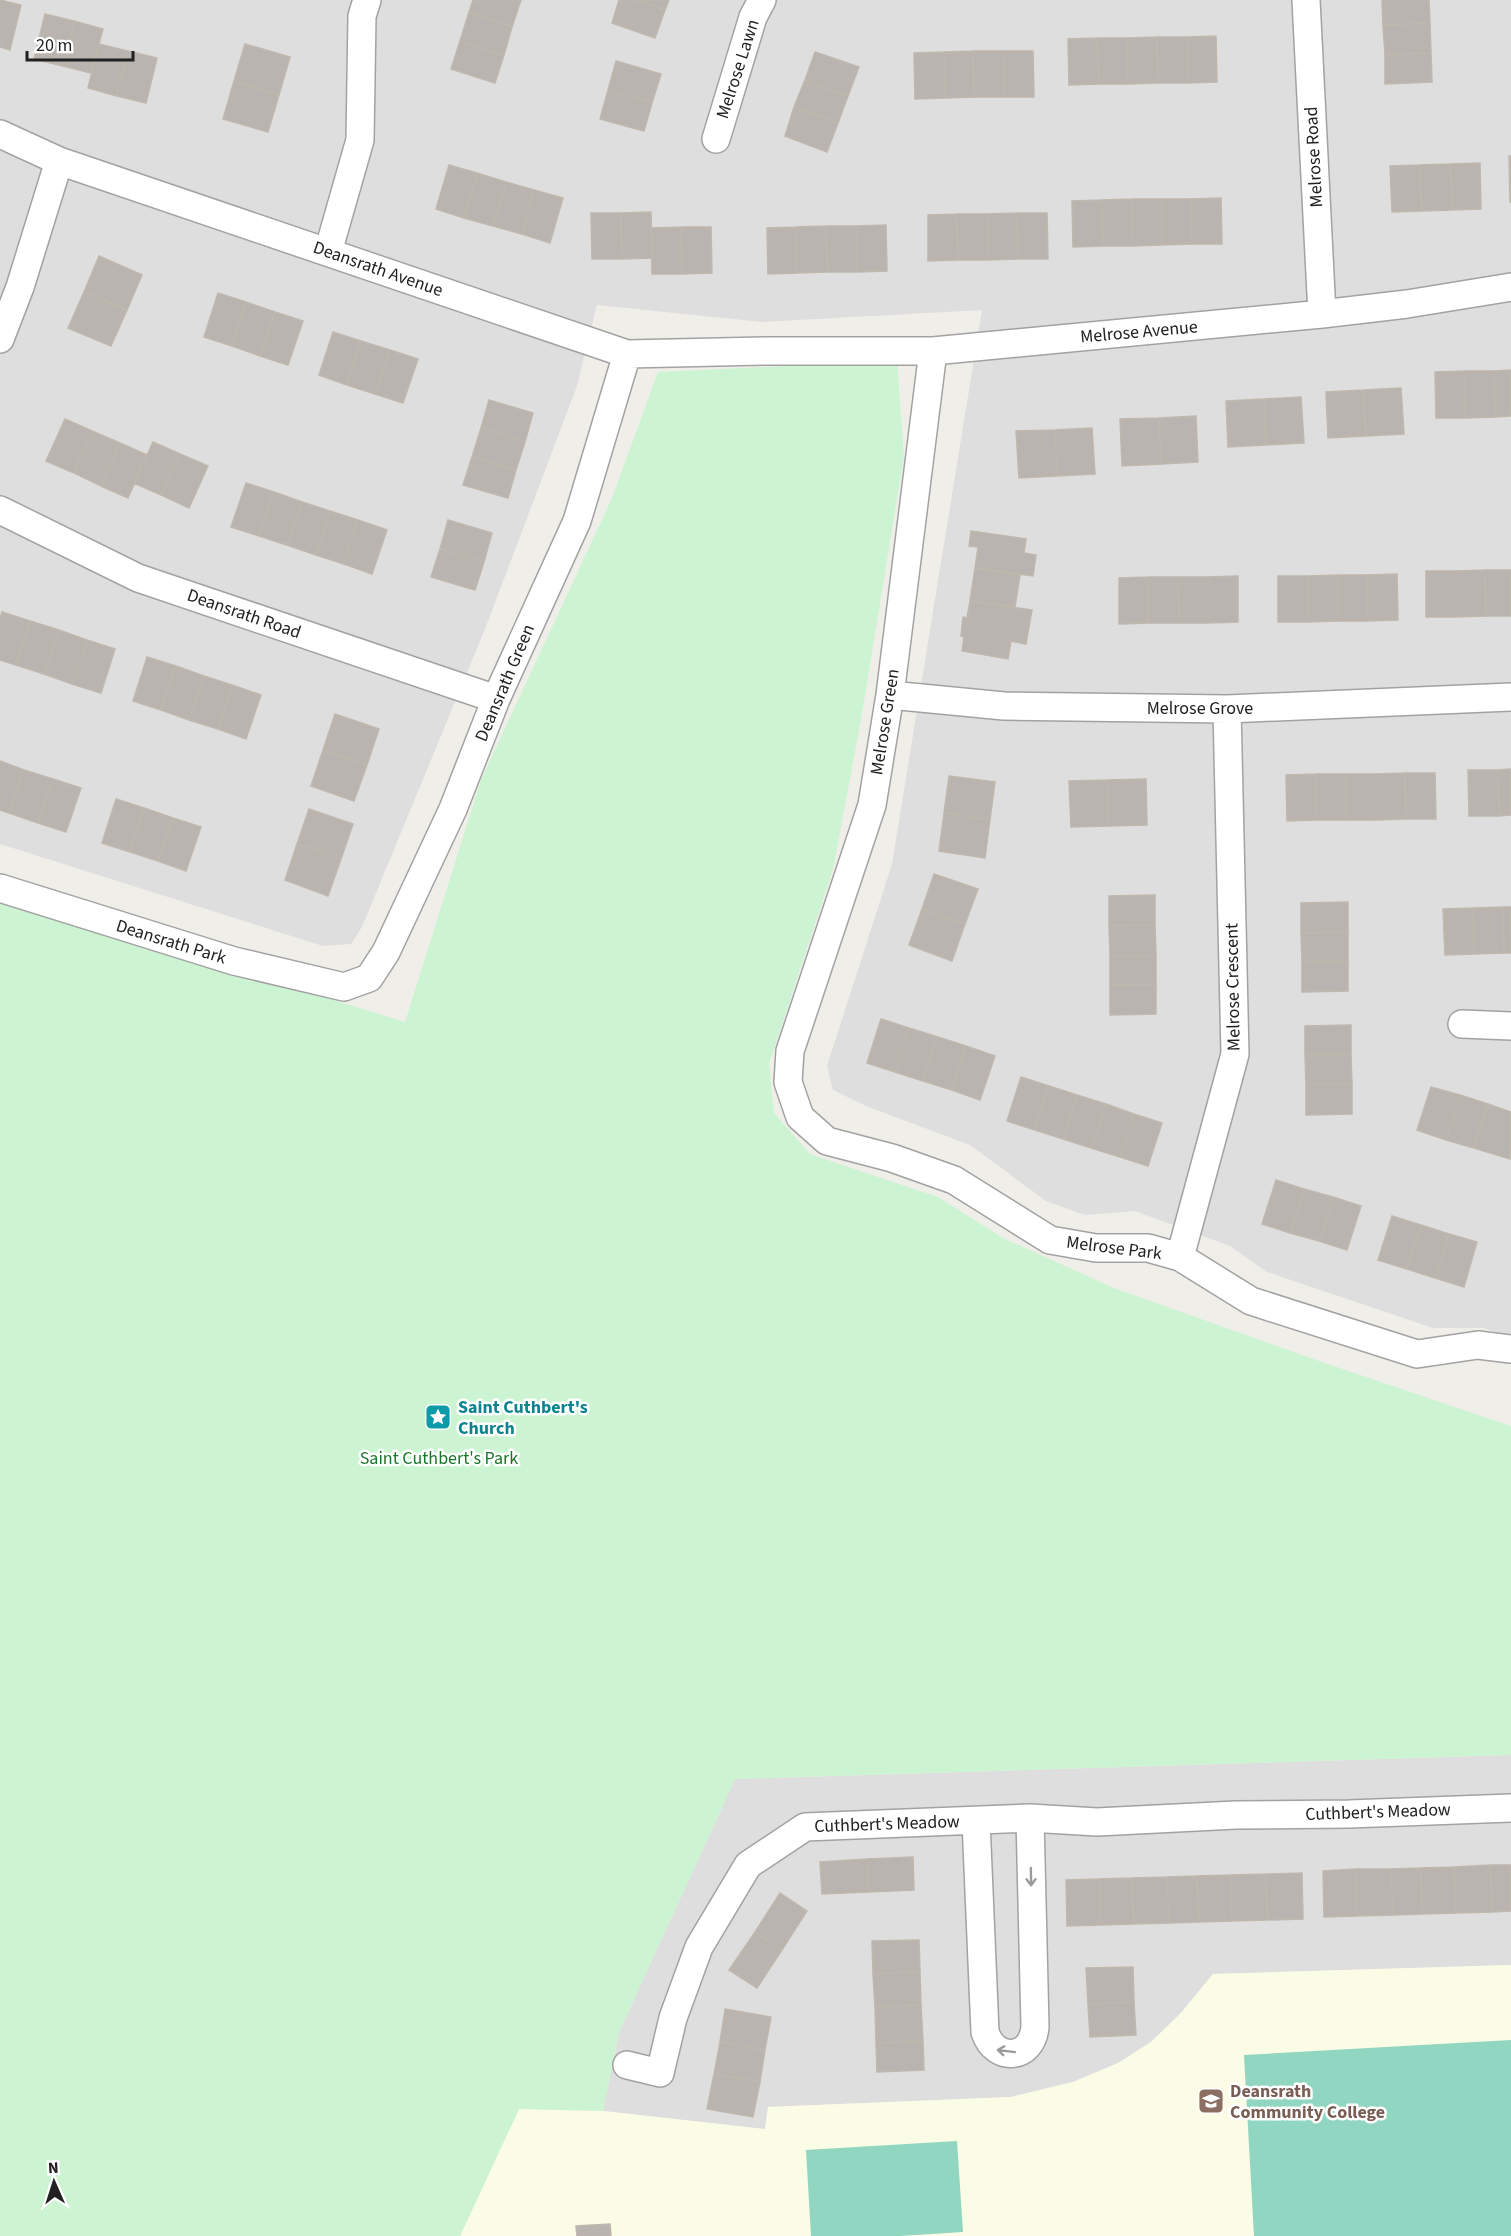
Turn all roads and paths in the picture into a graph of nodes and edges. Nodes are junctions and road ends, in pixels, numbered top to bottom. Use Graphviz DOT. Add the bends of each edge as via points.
graph roads {
  1 [pos="366,0"];
  2 [pos="762,0"];
  3 [pos="1306,0"];
  4 [pos="0,134"];
  5 [pos="716,139"];
  6 [pos="59,161"];
  7 [pos="328,252"];
  8 [pos="1511,287"];
  9 [pos="1322,314"];
  10 [pos="0,339"];
  11 [pos="765,351"];
  12 [pos="933,351"];
  13 [pos="627,354"];
  14 [pos="0,510"];
  15 [pos="890,695"];
  16 [pos="1511,697"];
  17 [pos="496,699"];
  18 [pos="1227,709"];
  19 [pos="0,888"];
  20 [pos="344,987"];
  21 [pos="1462,1024"];
  22 [pos="1511,1026"];
  23 [pos="788,1082"];
  24 [pos="1180,1257"];
  25 [pos="1511,1349"];
  26 [pos="1511,1808"];
  27 [pos="1030,1818"];
  28 [pos="976,1821"];
  29 [pos="627,2065"];
  1 -- 7 [label="street" via="362,16 360,140"];
  2 -- 5 [label="street, Melrose Lawn" via="753,17"];
  3 -- 9 [label="street, Melrose Road"];
  4 -- 6 [label="street, Deansrath Avenue"];
  6 -- 7 [label="street, Deansrath Avenue"];
  6 -- 10 [label="street"];
  7 -- 13 [label="street, Deansrath Avenue"];
  8 -- 9 [label="street, Melrose Avenue"];
  9 -- 12 [label="street, Melrose Avenue"];
  11 -- 12 [label="street, Melrose Avenue"];
  11 -- 13 [label="street, Deansrath Avenue"];
  12 -- 15 [label="street, Melrose Green"];
  13 -- 17 [label="street, Deansrath Green" via="577,521"];
  14 -- 17 [label="street, Deansrath Road" via="138,578"];
  15 -- 18 [label="street, Melrose Grove" via="1004,706"];
  15 -- 23 [label="street, Melrose Green" via="872,805 790,1051"];
  16 -- 18 [label="street, Melrose Grove"];
  17 -- 20 [label="street, Deansrath Green" via="453,809 386,952 369,978"];
  18 -- 24 [label="street, Melrose Crescent" via="1236,1054"];
  19 -- 20 [label="street, Deansrath Park" via="234,961"];
  21 -- 22 [label="street"];
  23 -- 24 [label="street, Melrose Park" via="800,1117 827,1141 954,1180 1050,1240 1096,1248 1148,1248"];
  24 -- 25 [label="street, Melrose Park" via="1251,1301 1418,1354 1478,1346"];
  26 -- 27 [label="street, Cuthbert's Meadow" via="1097,1822"];
  27 -- 28 [label="street, Cuthbert's Meadow"];
  27 -- 28 [label="street, Cuthbert's Meadow, one-way" via="1035,2027 1032,2041 1022,2051 1008,2054 995,2049 985,2032"];
  28 -- 29 [label="street, Cuthbert's Meadow" via="805,1827 748,1865 699,1947 673,2018 660,2073"];
}
